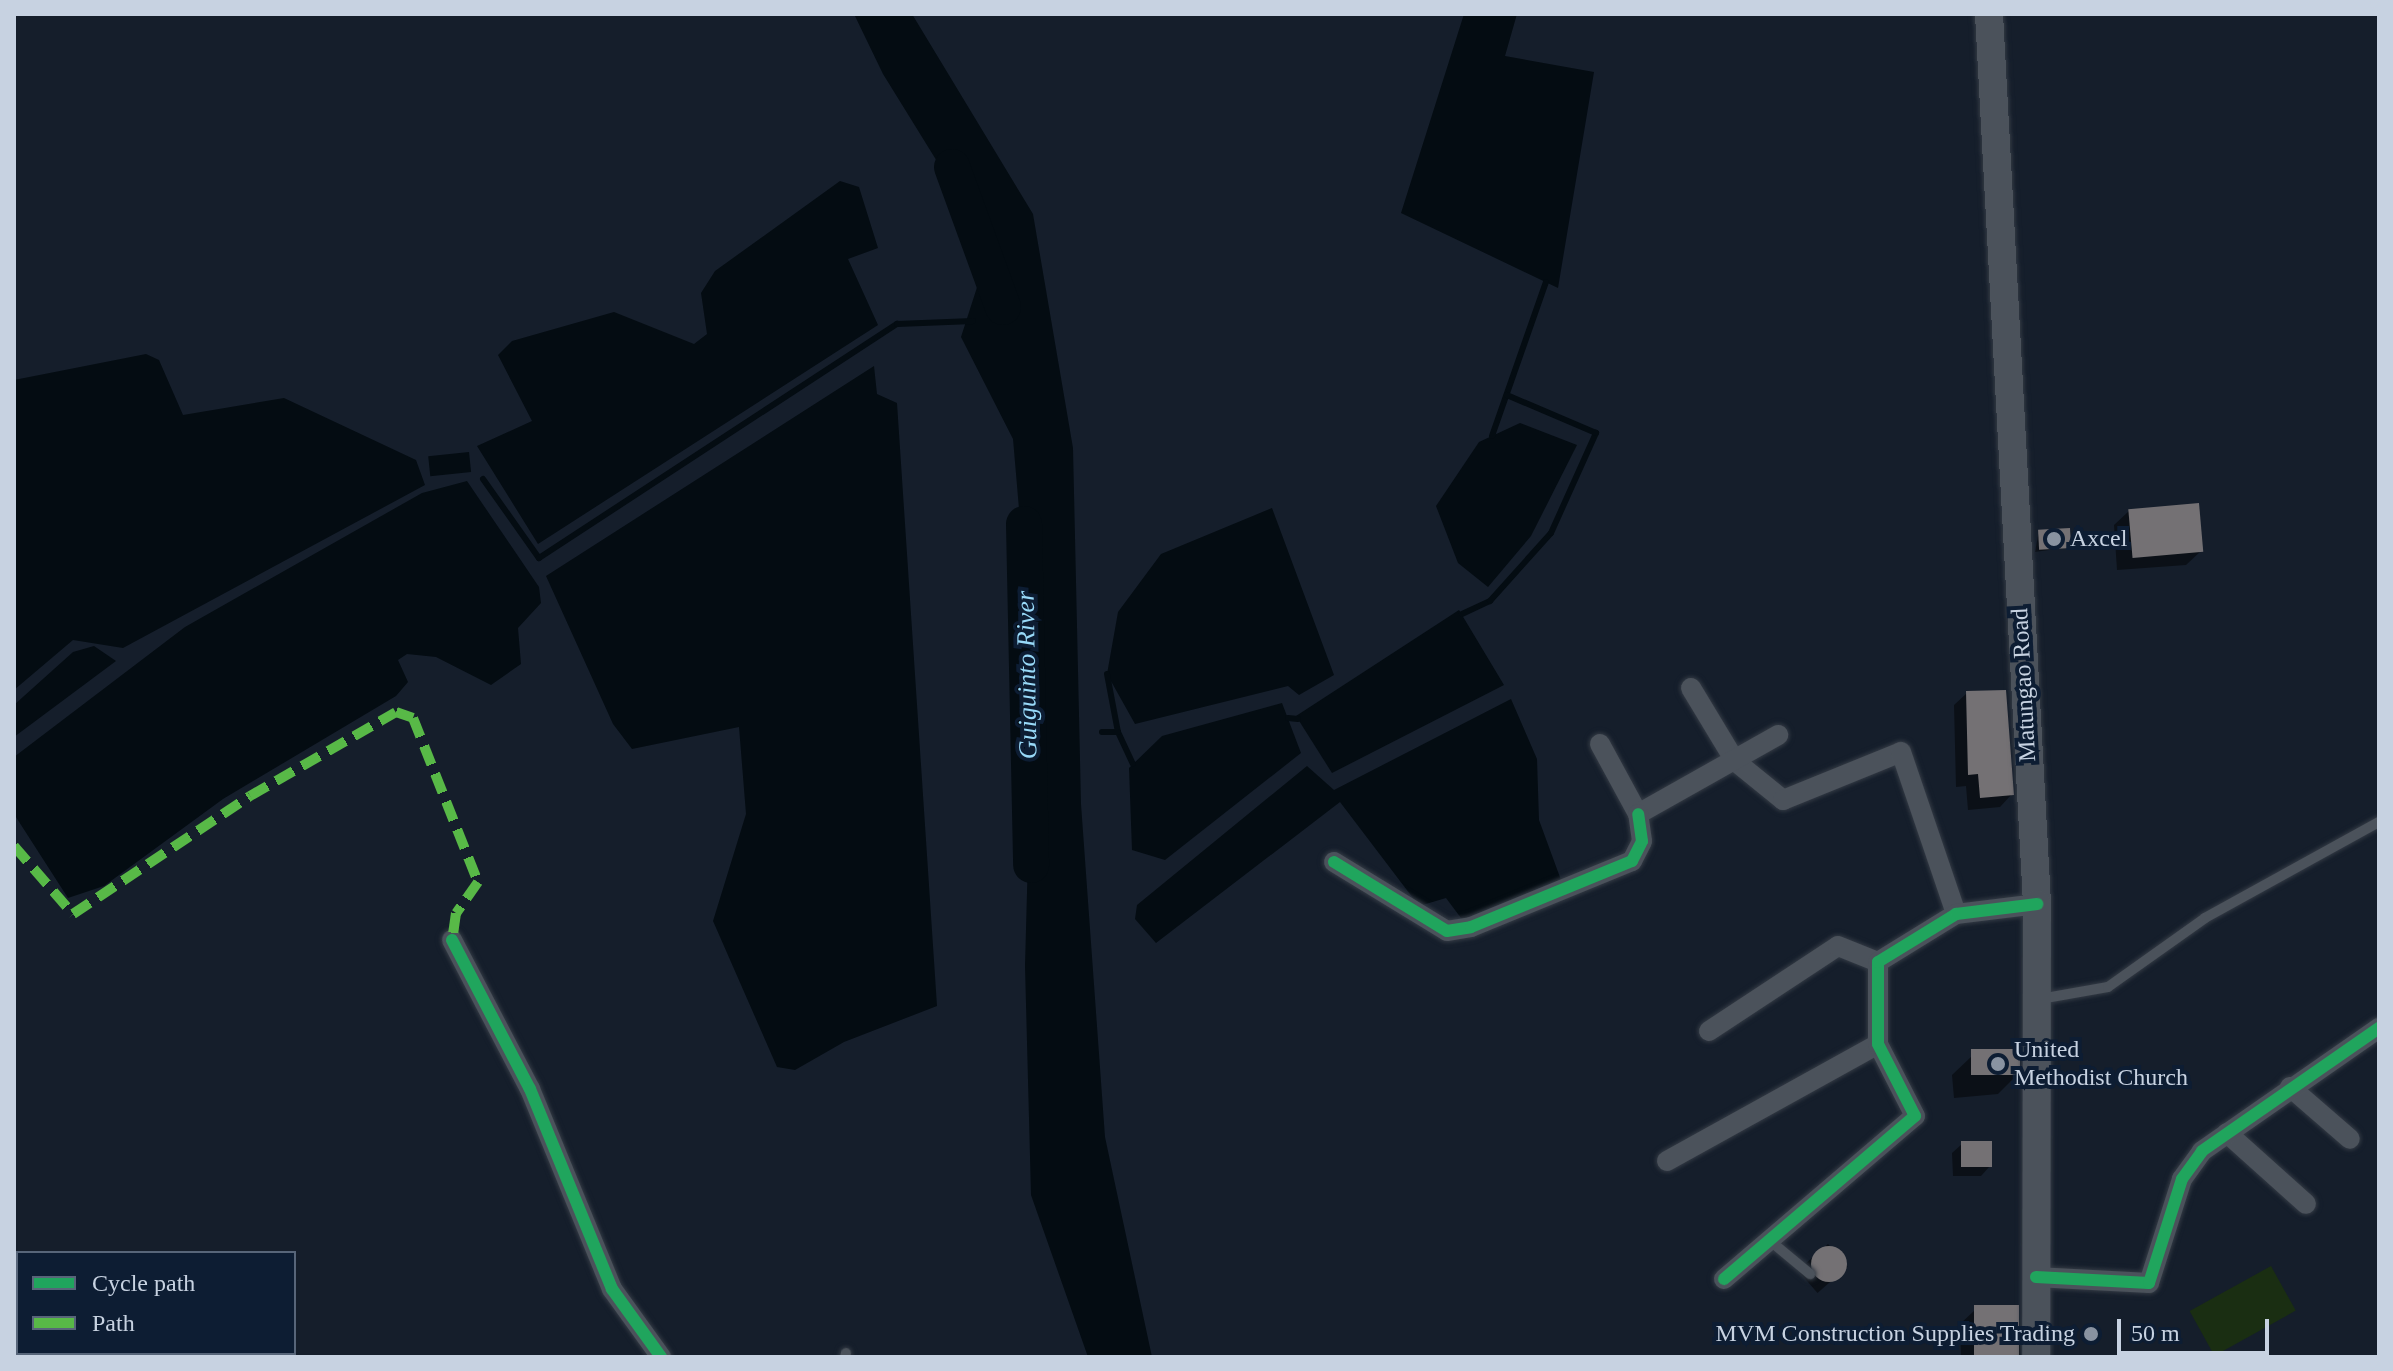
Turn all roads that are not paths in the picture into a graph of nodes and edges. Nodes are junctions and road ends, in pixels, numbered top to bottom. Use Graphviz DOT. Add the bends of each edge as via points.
graph roads {
  1 [pos="1989,14"];
  2 [pos="1691,688"];
  3 [pos="1778,735"];
  4 [pos="1600,744"];
  5 [pos="1735,761"];
  6 [pos="1638,814"];
  7 [pos="2379,822"];
  8 [pos="1334,862"];
  9 [pos="2037,904"];
  10 [pos="1956,914"];
  11 [pos="452,940"];
  12 [pos="1878,962"];
  13 [pos="2038,999"];
  14 [pos="2379,1028"];
  15 [pos="1709,1031"];
  16 [pos="1878,1044"];
  17 [pos="2290,1087"];
  18 [pos="2227,1133"];
  19 [pos="2350,1139"];
  20 [pos="1667,1161"];
  21 [pos="2306,1204"];
  22 [pos="1768,1239"];
  23 [pos="1810,1274"];
  24 [pos="2036,1277"];
  25 [pos="1724,1279"];
  26 [pos="661,1357"];
  27 [pos="2036,1357"];
  1 -- 9 [label="main road, Matungao Road"];
  2 -- 5 [label="street"];
  3 -- 5 [label="street"];
  4 -- 6 [label="street"];
  5 -- 6 [label="street"];
  5 -- 10 [label="street" via="1783,800 1901,752"];
  6 -- 8 [label="street" via="1642,841 1632,861 1471,927 1447,931"];
  7 -- 13 [label="lane" via="2205,918 2108,987"];
  9 -- 10 [label="street"];
  9 -- 13 [label="main road, Matungao Road"];
  10 -- 12 [label="street"];
  11 -- 26 [label="street" via="530,1089 612,1289"];
  12 -- 15 [label="street" via="1838,946"];
  12 -- 16 [label="street"];
  13 -- 24 [label="main road, Matungao Road"];
  14 -- 17 [label="street"];
  16 -- 20 [label="street"];
  16 -- 22 [label="street" via="1915,1116"];
  17 -- 18 [label="street"];
  17 -- 19 [label="street"];
  18 -- 21 [label="street"];
  18 -- 24 [label="street" via="2182,1179 2149,1283"];
  22 -- 23 [label="lane"];
  22 -- 25 [label="street"];
  24 -- 27 [label="main road, Matungao Road"];
}
